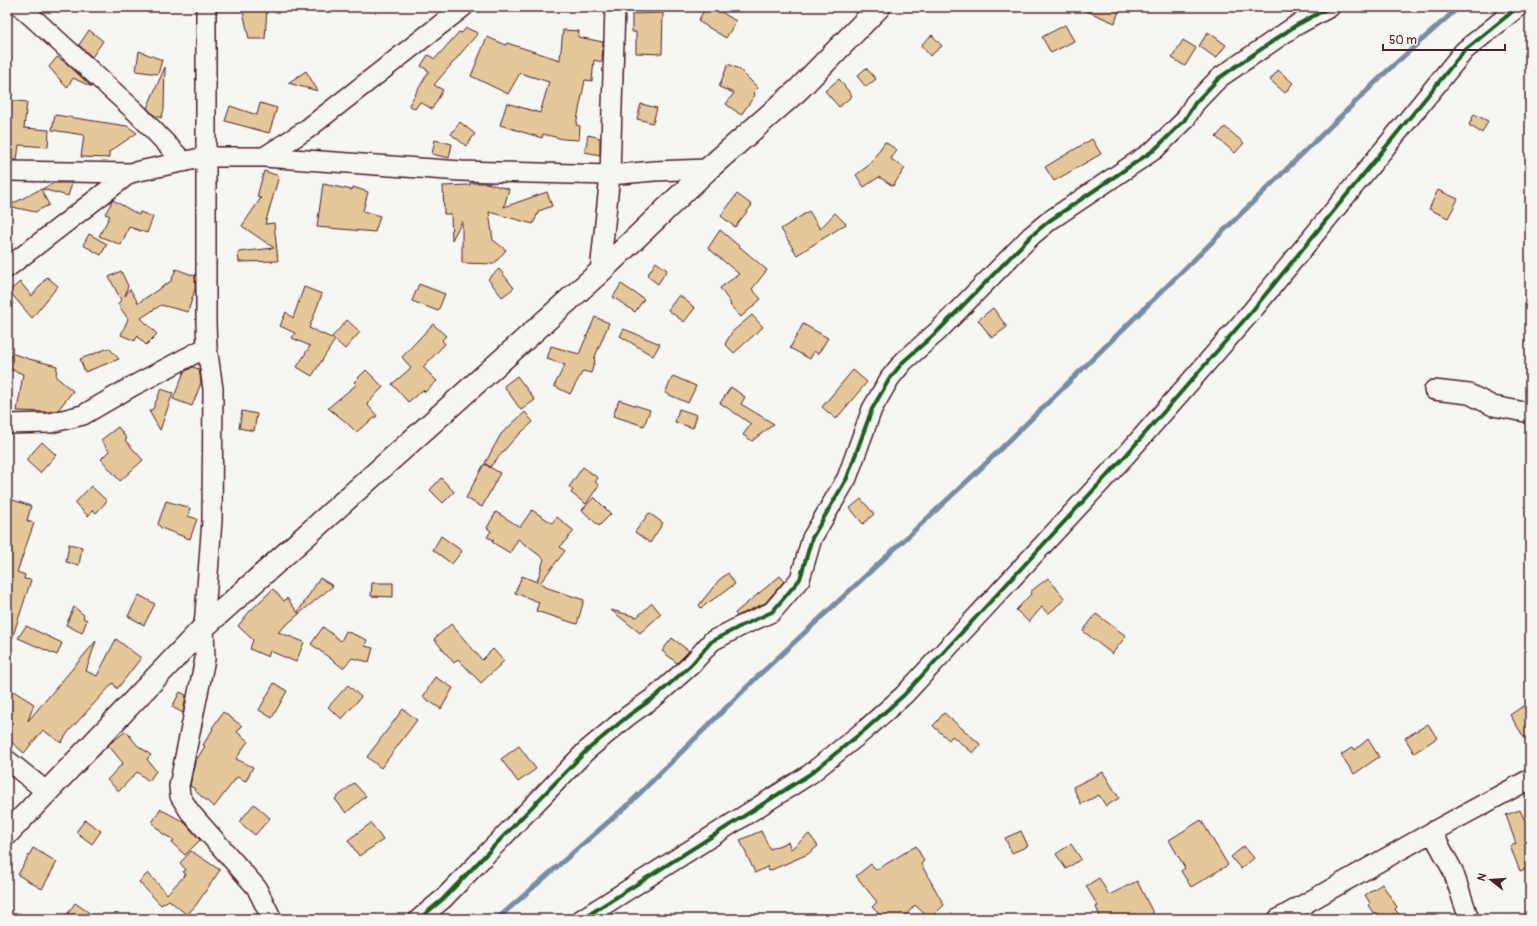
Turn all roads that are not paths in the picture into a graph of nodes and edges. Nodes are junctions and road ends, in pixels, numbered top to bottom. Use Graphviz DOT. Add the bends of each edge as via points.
graph roads {
  1 [pos="22,7"];
  2 [pos="206,7"];
  3 [pos="463,7"];
  4 [pos="615,7"];
  5 [pos="879,7"];
  6 [pos="1330,7"];
  7 [pos="1518,7"];
  8 [pos="205,157"];
  9 [pos="264,157"];
  10 [pos="184,162"];
  11 [pos="708,169"];
  12 [pos="7,171"];
  13 [pos="130,173"];
  14 [pos="610,175"];
  15 [pos="7,268"];
  16 [pos="600,272"];
  17 [pos="207,347"];
  18 [pos="1434,390"];
  19 [pos="1530,414"];
  20 [pos="7,424"];
  21 [pos="204,627"];
  22 [pos="7,760"];
  23 [pos="1530,778"];
  24 [pos="47,792"];
  25 [pos="1432,832"];
  26 [pos="7,834"];
  27 [pos="272,919"];
  28 [pos="419,919"];
  29 [pos="582,919"];
  30 [pos="1278,919"];
  31 [pos="1469,919"];
  1 -- 10 [label="street" via="136,112"];
  2 -- 8 [label="street"];
  3 -- 9 [label="street" via="306,130"];
  4 -- 14 [label="street"];
  5 -- 11 [label="street" via="798,90"];
  6 -- 28 [label="street" via="1295,26 1218,78 1169,137 1043,226 937,332 904,361 890,378 872,409 847,478 812,538 800,579 772,612 712,641 691,665 656,696 586,751 449,893"];
  7 -- 29 [label="street" via="1464,51 1241,323 1127,454 904,695 810,774"];
  8 -- 9 [label="street"];
  8 -- 10 [label="street"];
  8 -- 17 [label="street"];
  9 -- 14 [label="street" via="461,170"];
  10 -- 13 [label="street"];
  11 -- 14 [label="street" via="654,170"];
  11 -- 16 [label="street"];
  12 -- 13 [label="street"];
  13 -- 15 [label="street"];
  14 -- 16 [label="street"];
  16 -- 21 [label="street"];
  17 -- 20 [label="street" via="83,415 50,423"];
  17 -- 21 [label="street" via="213,389 212,520"];
  18 -- 19 [label="street" via="1469,394 1493,406"];
  21 -- 24 [label="street"];
  21 -- 27 [label="street" via="205,660 179,786 180,796 190,812 256,888"];
  22 -- 24 [label="street"];
  23 -- 25 [label="street"];
  24 -- 26 [label="street"];
  25 -- 30 [label="street"];
  25 -- 31 [label="street" via="1453,871"];
}
